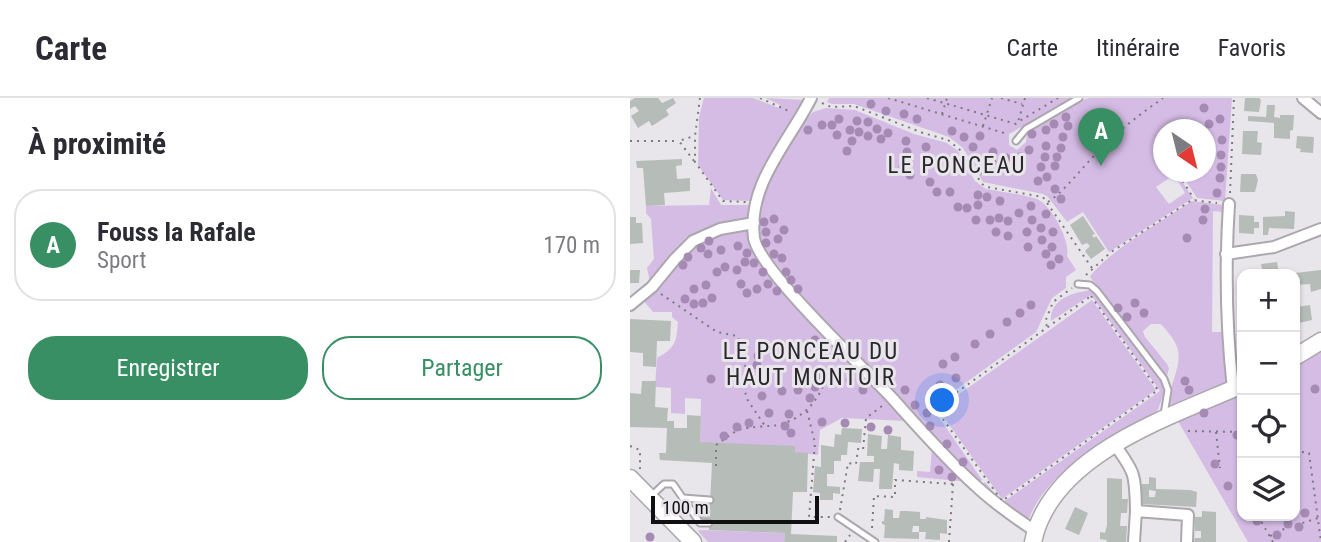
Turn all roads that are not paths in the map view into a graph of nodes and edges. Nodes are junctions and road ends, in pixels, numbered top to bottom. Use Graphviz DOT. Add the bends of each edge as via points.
graph roads {
  1 [pos="1079,98"];
  2 [pos="1303,98"];
  3 [pos="814,99"];
  4 [pos="1321,113"];
  5 [pos="1016,141"];
  6 [pos="1229,204"];
  7 [pos="754,223"];
  8 [pos="1321,229"];
  9 [pos="1226,254"];
  10 [pos="1078,284"];
  11 [pos="630,305"];
  12 [pos="1321,341"];
  13 [pos="1300,354"];
  14 [pos="1237,382"];
  15 [pos="1237,387"];
  16 [pos="1165,418"];
  17 [pos="1115,445"];
  18 [pos="632,480"];
  19 [pos="683,498"];
  20 [pos="648,500"];
  21 [pos="710,500"];
  22 [pos="1136,511"];
  23 [pos="838,517"];
  24 [pos="709,523"];
  25 [pos="1034,536"];
  26 [pos="873,541"];
  27 [pos="685,542"];
  28 [pos="693,542"];
  29 [pos="1134,542"];
  30 [pos="1187,542"];
  1 -- 5 [label="lane" via="1026,129"];
  2 -- 4 [label="street"];
  3 -- 7 [label="street" via="761,183"];
  6 -- 9 [label="street"];
  7 -- 11 [label="street" via="720,229 685,246 652,287"];
  7 -- 25 [label="street" via="758,250 780,280 925,436"];
  8 -- 9 [label="street" via="1274,247"];
  9 -- 14 [label="street" via="1226,332"];
  10 -- 16 [label="lane" via="1097,291 1164,379 1168,390"];
  12 -- 13 [label="street"];
  15 -- 16 [label="street"];
  16 -- 17 [label="street"];
  17 -- 22 [label="street" via="1135,478"];
  17 -- 25 [label="street" via="1059,489 1041,513"];
  18 -- 20 [label="street"];
  19 -- 20 [label="lane" via="667,483"];
  19 -- 21 [label="lane"];
  19 -- 24 [label="lane" via="699,523"];
  20 -- 27 [label="street"];
  20 -- 28 [label="street"];
  22 -- 29 [label="street"];
  22 -- 30 [label="street" via="1188,515"];
  23 -- 26 [label="lane"];
}
